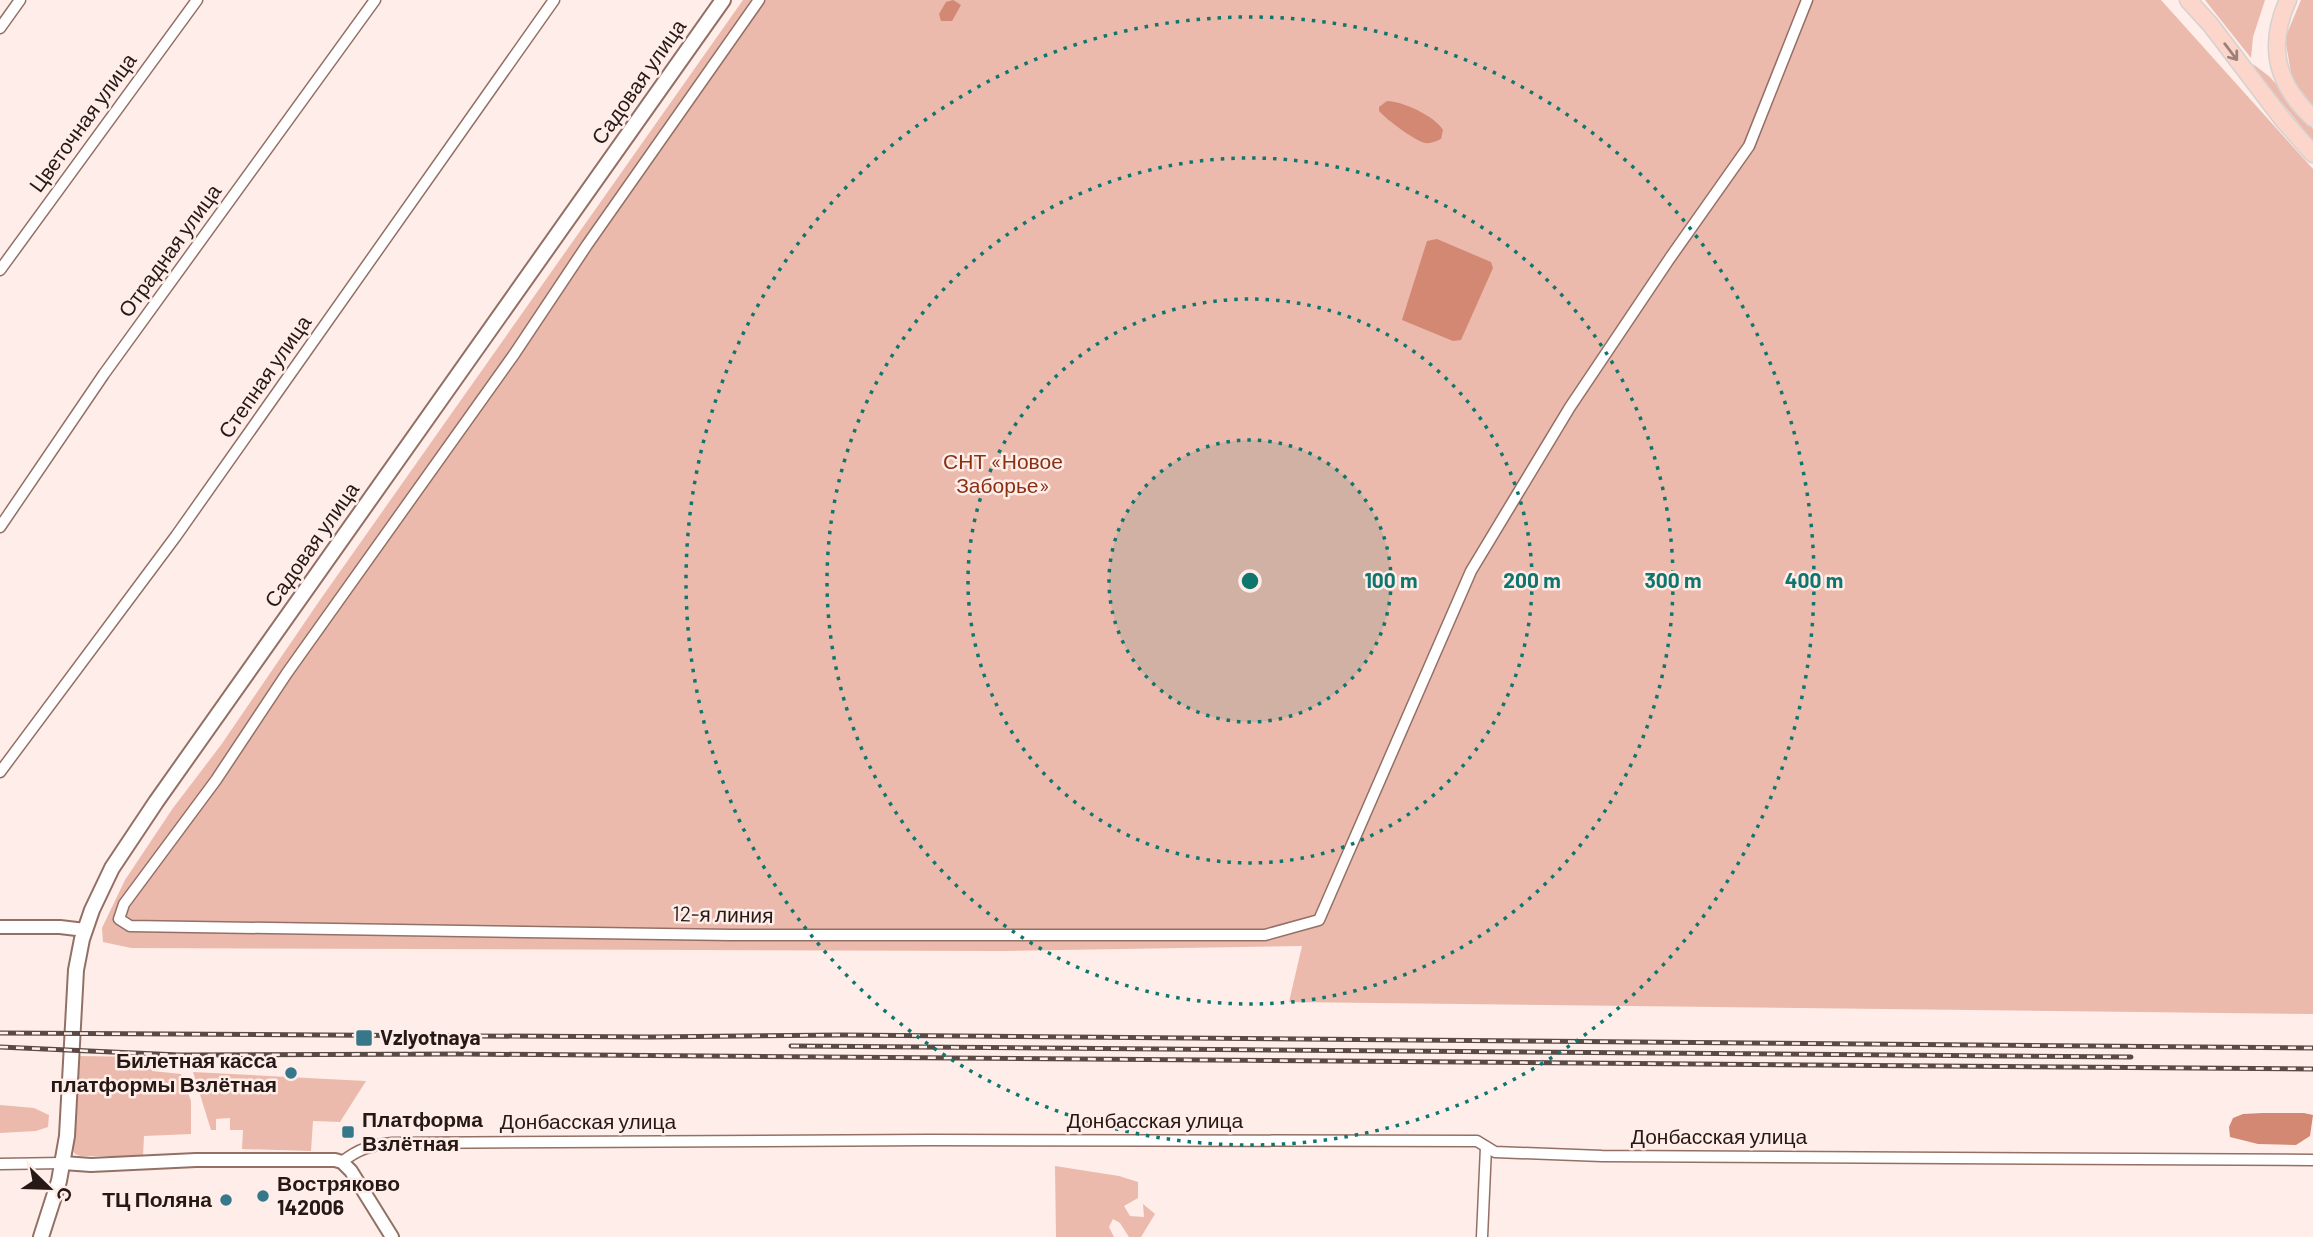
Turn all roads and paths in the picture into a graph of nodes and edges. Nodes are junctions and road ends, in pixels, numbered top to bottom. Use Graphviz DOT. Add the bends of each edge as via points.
graph roads {
  1 [pos="20,0"];
  2 [pos="197,0"];
  3 [pos="375,0"];
  4 [pos="554,0"];
  5 [pos="723,0"];
  6 [pos="759,0"];
  7 [pos="1807,0"];
  8 [pos="2188,0"];
  9 [pos="2288,0"];
  10 [pos="0,28"];
  11 [pos="2313,118"];
  12 [pos="2313,154"];
  13 [pos="0,270"];
  14 [pos="0,527"];
  15 [pos="0,772"];
  16 [pos="0,927"];
  17 [pos="85,930"];
  18 [pos="1486,1147"];
  19 [pos="2313,1160"];
  20 [pos="342,1162"];
  21 [pos="63,1163"];
  22 [pos="0,1164"];
  23 [pos="59,1181"];
  24 [pos="41,1237"];
  25 [pos="48,1237"];
  26 [pos="391,1237"];
  27 [pos="1482,1237"];
  1 -- 10 [label="street"];
  2 -- 13 [label="street, Цветочная улица"];
  3 -- 14 [label="street, Отрадная улица" via="112,363"];
  4 -- 15 [label="street, Степная улица" via="176,536"];
  5 -- 17 [label="main road, Садовая улица" via="156,802 112,868"];
  6 -- 7 [label="street, 12-я линия" via="216,780 124,904 119,919 130,926 731,935 1265,935 1319,920 1471,571 1570,407 1749,145"];
  8 -- 12 [label="main road, one-way"];
  9 -- 11 [label="main road" via="2277,29 2278,66 2292,95"];
  16 -- 17 [label="street"];
  17 -- 21 [label="main road, Садовая улица" via="76,970"];
  18 -- 19 [label="street, Донбасская улица" via="1495,1152 1602,1156"];
  18 -- 20 [label="street, Донбасская улица" via="1477,1141 468,1142 376,1144"];
  18 -- 27 [label="street"];
  20 -- 21 [label="street"];
  20 -- 26 [label="street"];
  21 -- 22 [label="street"];
  21 -- 23 [label="main road, Садовая улица"];
  23 -- 24 [label="main road"];
  23 -- 25 [label="main road"];
}
